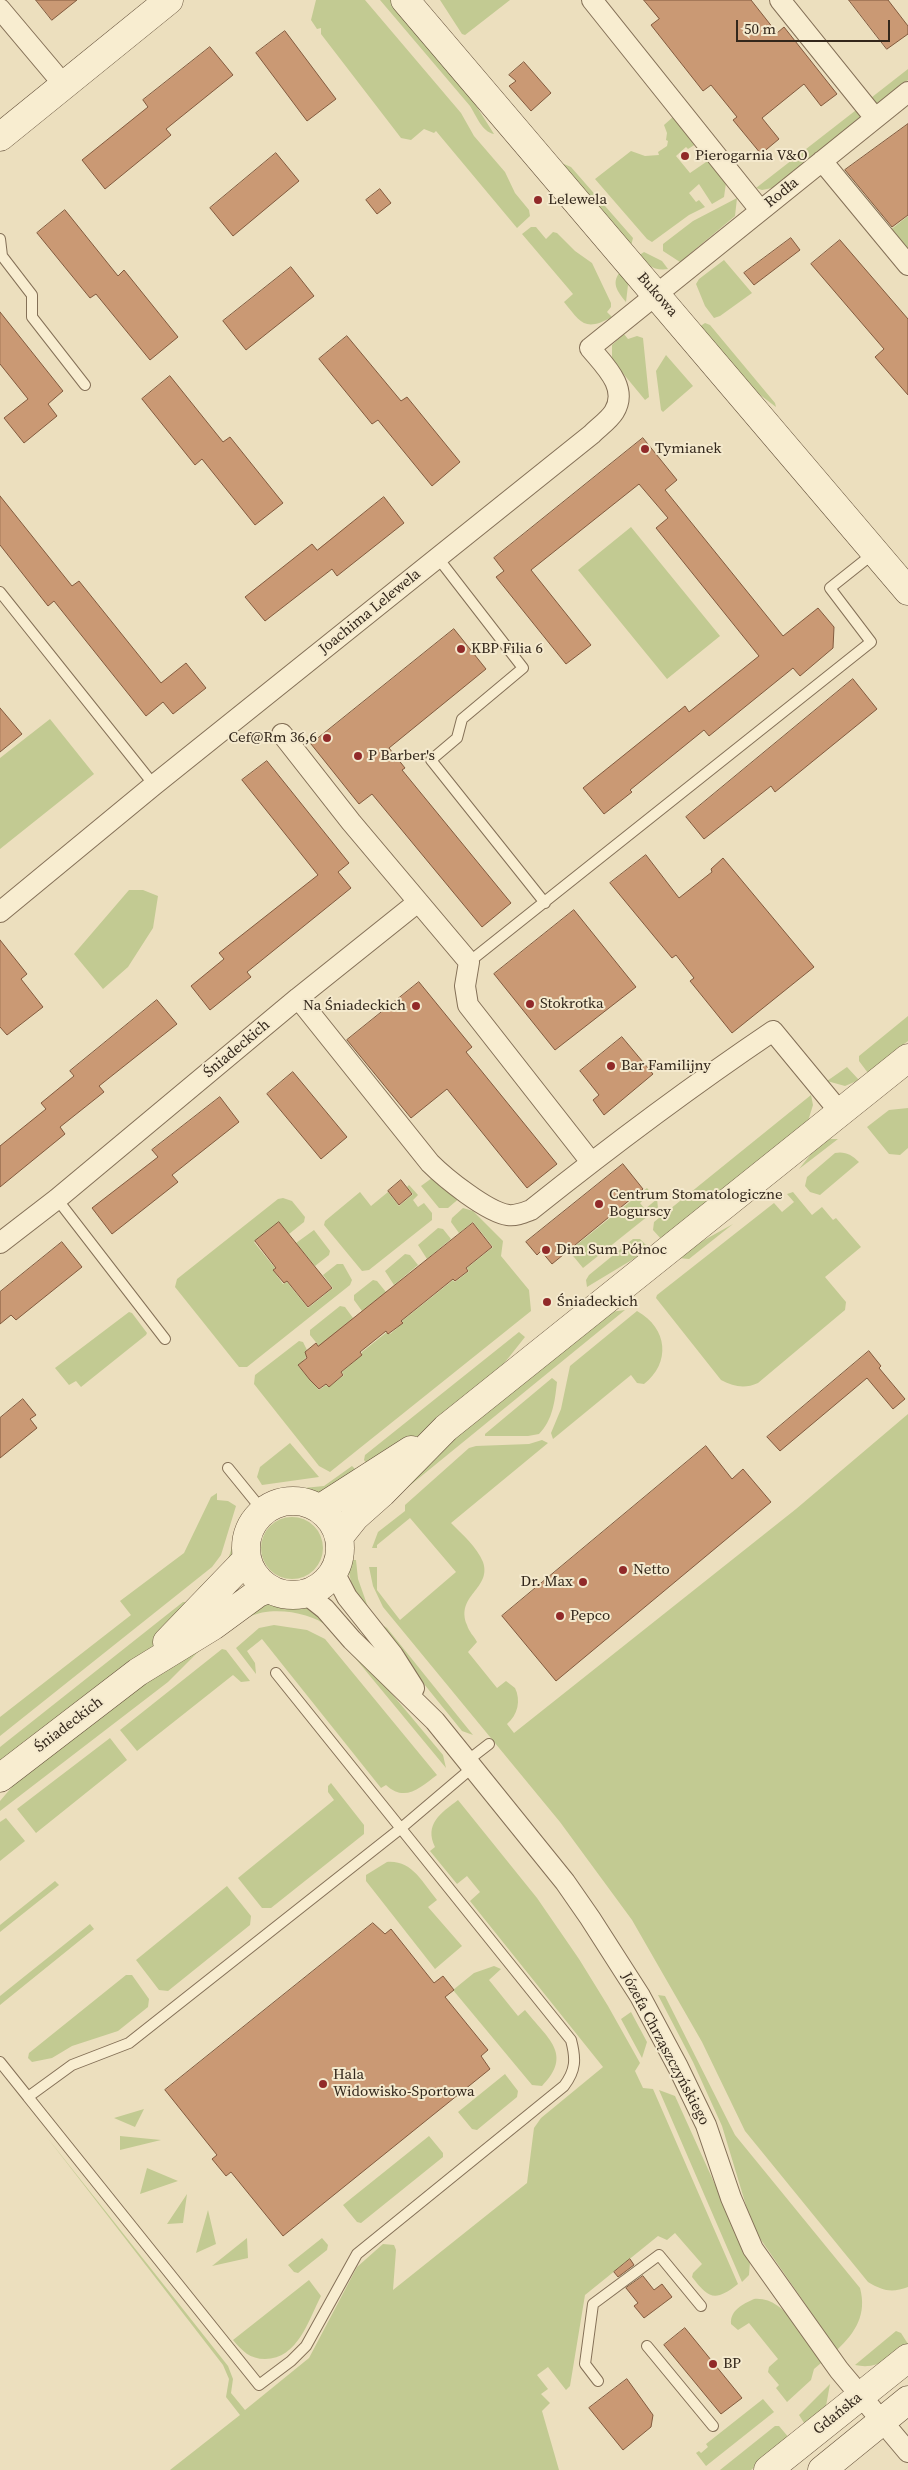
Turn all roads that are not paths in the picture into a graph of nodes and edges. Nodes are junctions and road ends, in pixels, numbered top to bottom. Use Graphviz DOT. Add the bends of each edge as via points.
graph roads {
  1 [pos="169,0"];
  2 [pos="405,0"];
  3 [pos="592,0"];
  4 [pos="780,0"];
  5 [pos="0,8"];
  6 [pos="64,85"];
  7 [pos="908,92"];
  8 [pos="875,118"];
  9 [pos="0,137"];
  10 [pos="822,160"];
  11 [pos="760,210"];
  12 [pos="0,239"];
  13 [pos="908,265"];
  14 [pos="657,294"];
  15 [pos="85,385"];
  16 [pos="875,552"];
  17 [pos="438,558"];
  18 [pos="908,591"];
  19 [pos="0,592"];
  20 [pos="282,734"];
  21 [pos="154,785"];
  22 [pos="418,902"];
  23 [pos="545,903"];
  24 [pos="0,912"];
  25 [pos="469,962"];
  26 [pos="298,998"];
  27 [pos="908,1058"];
  28 [pos="839,1111"];
  29 [pos="591,1162"];
  30 [pos="57,1199"];
  31 [pos="0,1243"];
  32 [pos="165,1339"];
  33 [pos="446,1428"];
  34 [pos="228,1468"];
  35 [pos="319,1509"];
  36 [pos="263,1511"];
  37 [pos="339,1537"];
  38 [pos="246,1560"];
  39 [pos="334,1572"];
  40 [pos="268,1589"];
  41 [pos="306,1594"];
  42 [pos="138,1672"];
  43 [pos="276,1673"];
  44 [pos="434,1721"];
  45 [pos="489,1744"];
  46 [pos="470,1764"];
  47 [pos="0,1778"];
  48 [pos="400,1830"];
  49 [pos="0,2062"];
  50 [pos="28,2097"];
  51 [pos="701,2306"];
  52 [pos="647,2346"];
  53 [pos="908,2358"];
  54 [pos="598,2381"];
  55 [pos="860,2396"];
  56 [pos="908,2400"];
  57 [pos="882,2421"];
  58 [pos="713,2426"];
  59 [pos="908,2452"];
  60 [pos="768,2470"];
  61 [pos="822,2470"];
  1 -- 6 [label="street"];
  2 -- 14 [label="street, Bukowa"];
  3 -- 11 [label="street"];
  4 -- 8 [label="street"];
  5 -- 6 [label="street"];
  6 -- 9 [label="street"];
  7 -- 8 [label="street, Rodła"];
  8 -- 10 [label="street, Rodła"];
  10 -- 11 [label="street, Rodła"];
  10 -- 13 [label="street"];
  11 -- 14 [label="street, Rodła"];
  12 -- 15 [label="lane" via="2,256 32,295 32,317"];
  14 -- 16 [label="street, Bukowa"];
  14 -- 17 [label="street, Joachima Lelewela" via="590,348 614,377 619,391 618,405 613,414"];
  16 -- 18 [label="street, Bukowa"];
  16 -- 23 [label="lane" via="830,588 871,642"];
  17 -- 21 [label="street, Joachima Lelewela"];
  17 -- 23 [label="lane" via="522,668 462,718 457,738 431,760"];
  19 -- 21 [label="lane"];
  20 -- 22 [label="street"];
  21 -- 24 [label="street, Joachima Lelewela"];
  22 -- 25 [label="street"];
  22 -- 26 [label="street, Śniadeckich"];
  23 -- 25 [label="lane"];
  25 -- 29 [label="street" via="465,986 468,1005"];
  26 -- 29 [label="street" via="430,1163 449,1180 497,1211 518,1215 530,1210"];
  26 -- 30 [label="street, Śniadeckich"];
  27 -- 28 [label="street"];
  28 -- 29 [label="street" via="773,1031 688,1088 673,1103"];
  28 -- 33 [label="street"];
  30 -- 31 [label="street, Śniadeckich"];
  30 -- 32 [label="lane"];
  33 -- 35 [label="street"];
  33 -- 37 [label="street" via="355,1517"];
  34 -- 36 [label="lane"];
  35 -- 36 [label="street" via="303,1502 286,1501"];
  35 -- 37 [label="street" via="334,1524"];
  36 -- 38 [label="street" via="255,1519 246,1538"];
  37 -- 39 [label="street" via="340,1556"];
  38 -- 40 [label="street" via="254,1577"];
  38 -- 42 [label="street, Śniadeckich"];
  39 -- 41 [label="street" via="322,1586"];
  39 -- 44 [label="street, Józefa Chrząszczyńskiego" via="347,1597 393,1655"];
  40 -- 41 [label="street" via="286,1595"];
  40 -- 42 [label="street, Śniadeckich"];
  41 -- 44 [label="street, Józefa Chrząszczyńskiego" via="325,1609"];
  42 -- 47 [label="street, Śniadeckich"];
  43 -- 48 [label="lane"];
  44 -- 46 [label="street, Józefa Chrząszczyńskiego"];
  45 -- 46 [label="lane"];
  46 -- 48 [label="lane"];
  46 -- 55 [label="street, Józefa Chrząszczyńskiego" via="565,1882 631,1982 706,2125 753,2249"];
  48 -- 50 [label="lane" via="129,2043 72,2066"];
  48 -- 50 [label="lane" via="571,2040 575,2066 564,2086 357,2254 306,2346 259,2385"];
  49 -- 50 [label="lane"];
  51 -- 54 [label="lane" via="659,2255 593,2304 585,2364"];
  52 -- 58 [label="lane"];
  53 -- 55 [label="street, Gdańska"];
  55 -- 57 [label="street, Józefa Chrząszczyńskiego"];
  55 -- 60 [label="street, Gdańska"];
  56 -- 57 [label="street"];
  57 -- 59 [label="street, Józefa Chrząszczyńskiego"];
  57 -- 61 [label="street"];
}
